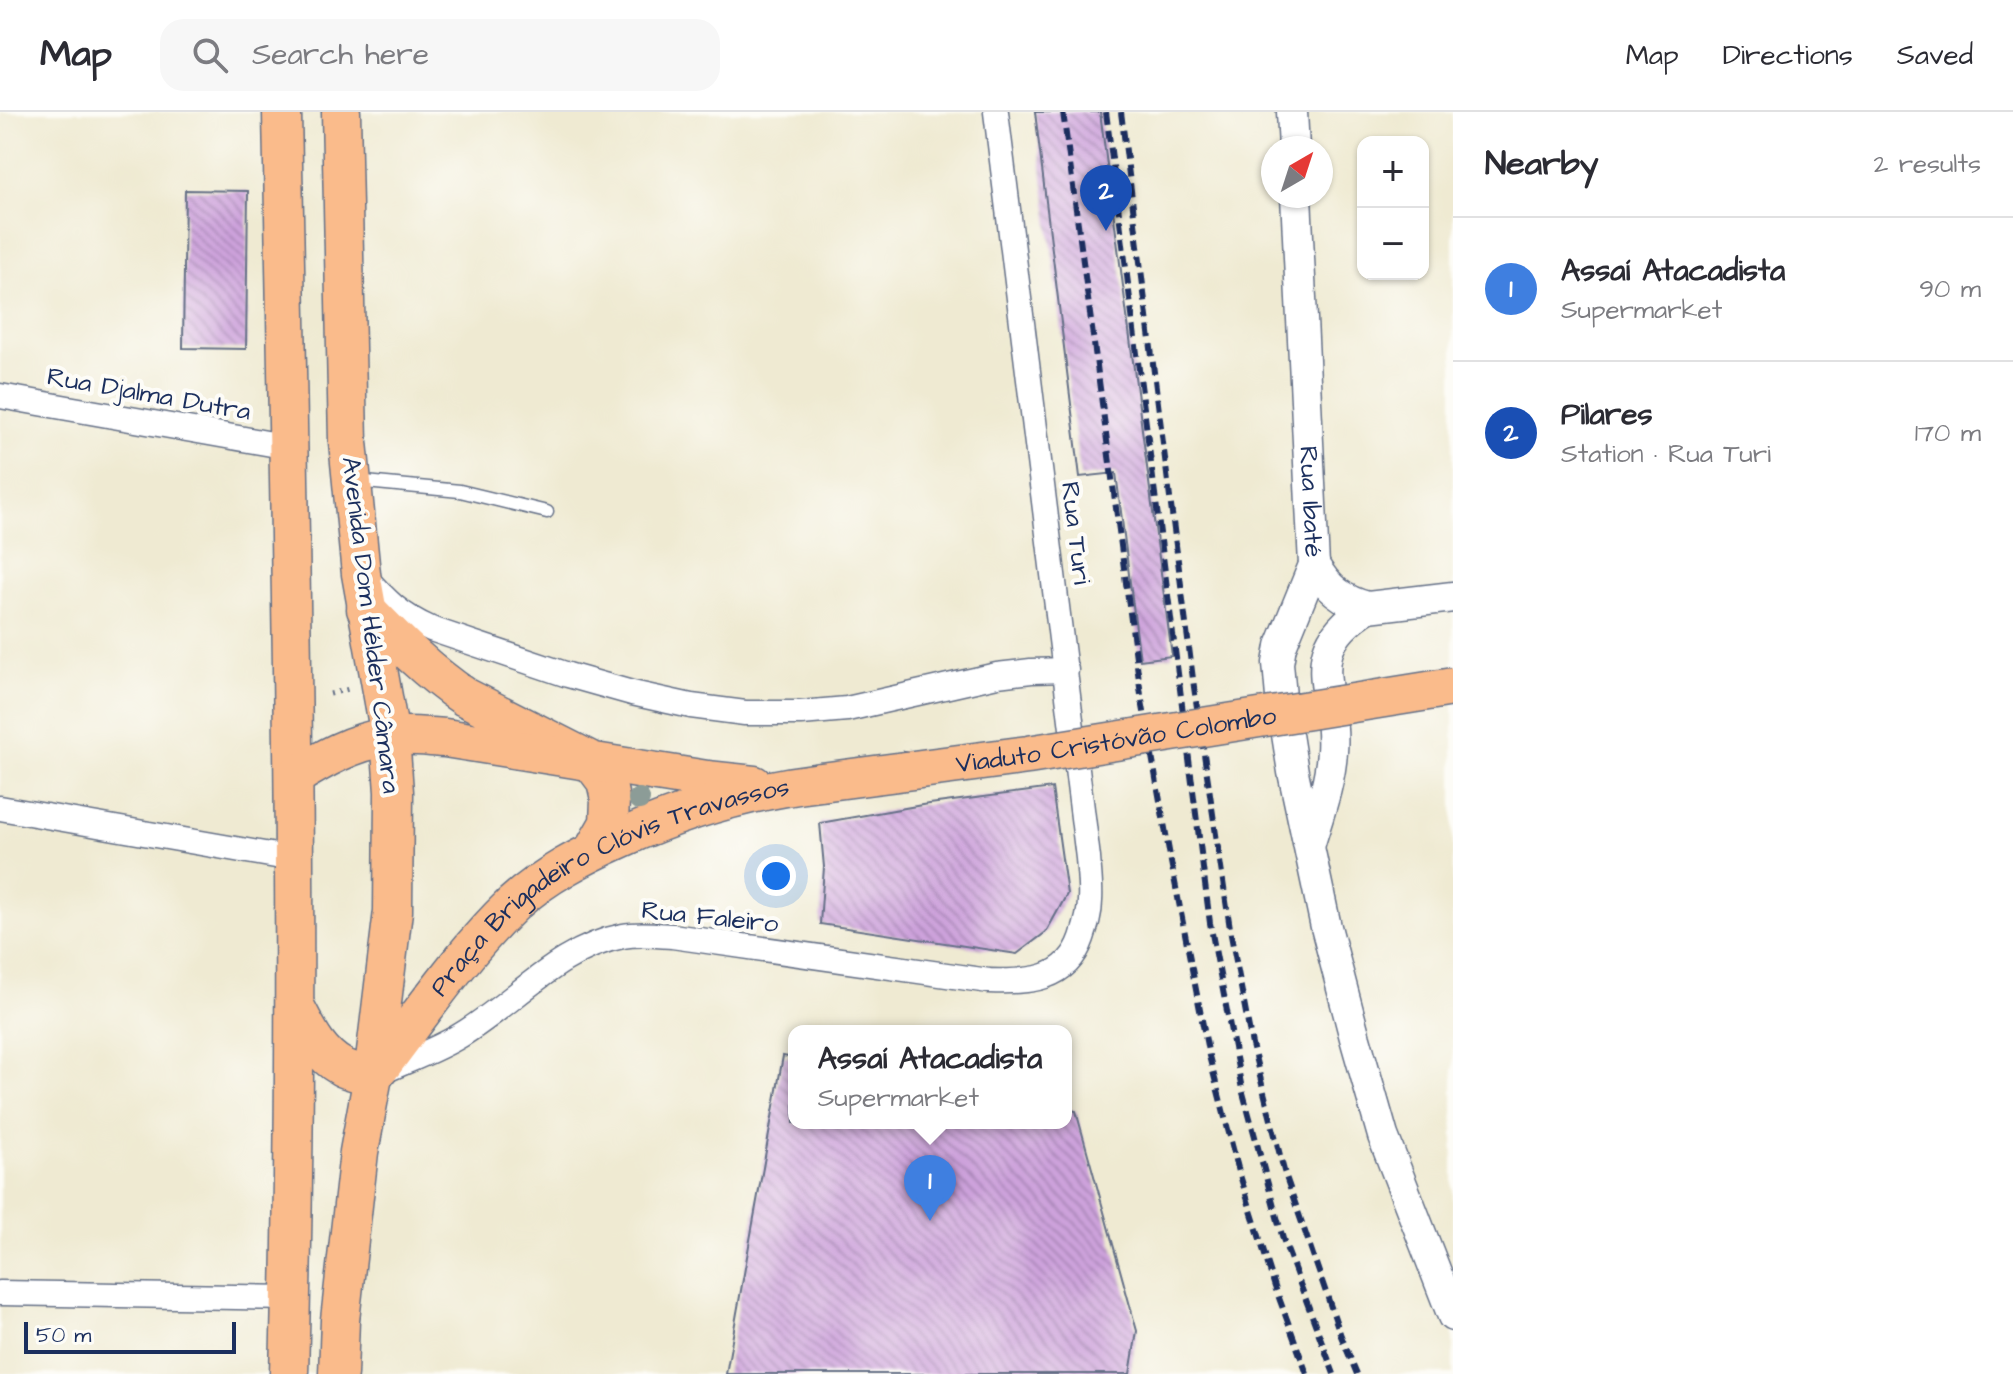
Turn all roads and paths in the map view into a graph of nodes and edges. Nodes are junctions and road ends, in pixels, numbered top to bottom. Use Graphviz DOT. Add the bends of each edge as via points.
graph roads {
  1 [pos="282,112"];
  2 [pos="341,112"];
  3 [pos="996,112"];
  4 [pos="1292,112"];
  5 [pos="1293,136"];
  6 [pos="1297,208"];
  7 [pos="0,396"];
  8 [pos="289,447"];
  9 [pos="352,481"];
  10 [pos="547,512"];
  11 [pos="1314,565"];
  12 [pos="364,591"];
  13 [pos="1453,597"];
  14 [pos="1368,607"];
  15 [pos="1066,670"];
  16 [pos="1453,687"];
  17 [pos="390,736"];
  18 [pos="591,761"];
  19 [pos="294,777"];
  20 [pos="779,787"];
  21 [pos="0,808"];
  22 [pos="1310,845"];
  23 [pos="593,851"];
  24 [pos="293,859"];
  25 [pos="1072,958"];
  26 [pos="295,1006"];
  27 [pos="373,1076"];
  28 [pos="0,1293"];
  29 [pos="291,1298"];
  30 [pos="1453,1316"];
  31 [pos="289,1374"];
  32 [pos="338,1374"];
  1 -- 8 [label="main road"];
  2 -- 9 [label="main road, Avenida Dom Hélder Câmara"];
  3 -- 15 [label="street, Rua Turi"];
  4 -- 5 [label="street"];
  6 -- 11 [label="street, Rua Ibaté"];
  7 -- 8 [label="street, Rua Djalma Dutra"];
  8 -- 19 [label="main road"];
  9 -- 10 [label="lane" via="460,491"];
  9 -- 12 [label="main road, Avenida Dom Hélder Câmara"];
  11 -- 14 [label="street" via="1336,593"];
  11 -- 22 [label="street, Rua Ibaté" via="1278,663"];
  12 -- 15 [label="street" via="431,629 619,690 720,711 847,709 997,675"];
  12 -- 17 [label="main road, Avenida Dom Hélder Câmara"];
  12 -- 18 [label="main road" via="413,657 448,685"];
  13 -- 14 [label="street"];
  14 -- 22 [label="street" via="1341,628 1327,654 1332,751"];
  15 -- 25 [label="street, Rua Turi" via="1090,900 1088,922"];
  16 -- 20 [label="main road, Viaduto Cristóvão Colombo, bridge" via="1028,755"];
  17 -- 18 [label="main road, Praça Brigadeiro Clóvis Travassos" via="445,738"];
  17 -- 19 [label="main road, Praça Brigadeiro Clóvis Travassos" via="340,751"];
  17 -- 27 [label="main road, Avenida Dom Hélder Câmara" via="393,911"];
  18 -- 20 [label="main road, Praça Brigadeiro Clóvis Travassos"];
  18 -- 23 [label="main road" via="606,781 610,799 609,823"];
  19 -- 24 [label="main road"];
  20 -- 23 [label="main road, Praça Brigadeiro Clóvis Travassos" via="675,815"];
  21 -- 24 [label="street"];
  22 -- 30 [label="street, Rua Ibaté" via="1326,927 1383,1136"];
  23 -- 27 [label="main road, Praça Brigadeiro Clóvis Travassos" via="515,902"];
  24 -- 26 [label="main road"];
  25 -- 27 [label="street, Rua Faleiro" via="1045,976 989,981 672,936 623,936 580,951 460,1036"];
  26 -- 27 [label="main road" via="330,1059"];
  26 -- 29 [label="main road"];
  27 -- 32 [label="main road, Avenida Dom Hélder Câmara" via="357,1168"];
  28 -- 29 [label="street"];
  29 -- 31 [label="main road"];
}
